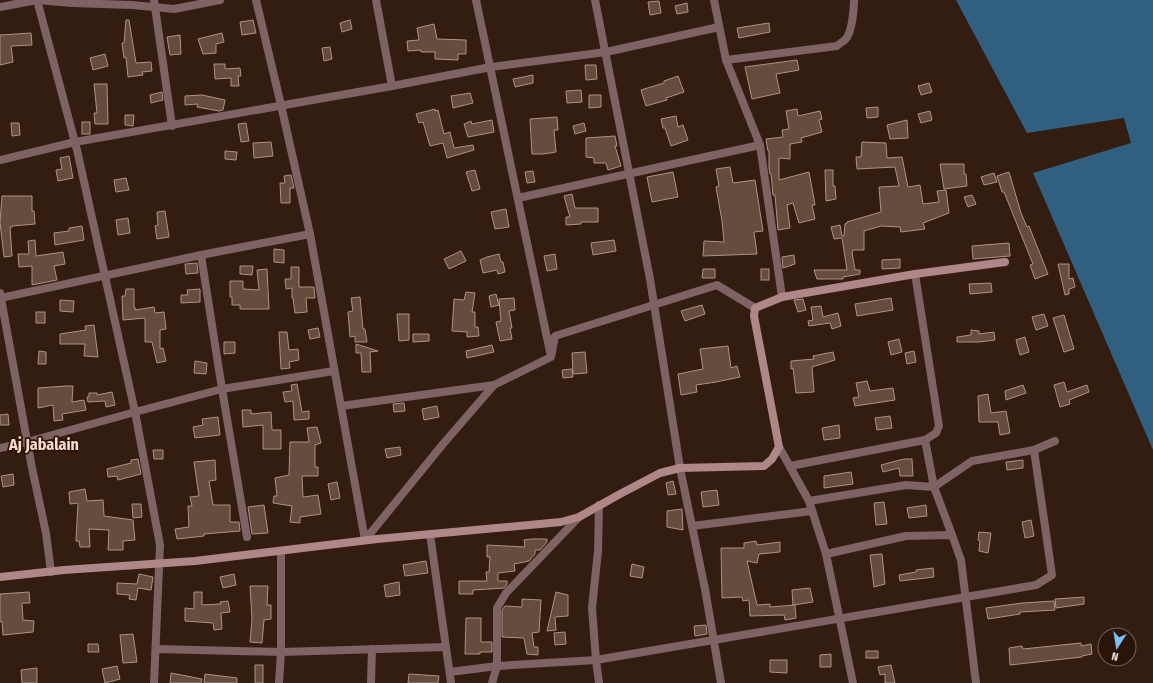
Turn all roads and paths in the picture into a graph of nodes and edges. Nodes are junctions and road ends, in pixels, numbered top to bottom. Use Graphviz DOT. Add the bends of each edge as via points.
graph roads {
  1 [pos="37,0"];
  2 [pos="220,0"];
  3 [pos="256,0"];
  4 [pos="376,0"];
  5 [pos="476,0"];
  6 [pos="595,0"];
  7 [pos="714,0"];
  8 [pos="854,0"];
  9 [pos="155,4"];
  10 [pos="0,7"];
  11 [pos="719,27"];
  12 [pos="606,52"];
  13 [pos="726,60"];
  14 [pos="491,67"];
  15 [pos="392,86"];
  16 [pos="281,105"];
  17 [pos="172,126"];
  18 [pos="75,142"];
  19 [pos="760,145"];
  20 [pos="0,160"];
  21 [pos="630,174"];
  22 [pos="518,198"];
  23 [pos="310,234"];
  24 [pos="201,255"];
  25 [pos="1005,262"];
  26 [pos="914,274"];
  27 [pos="105,276"];
  28 [pos="0,296"];
  29 [pos="782,297"];
  30 [pos="654,304"];
  31 [pos="756,308"];
  32 [pos="551,357"];
  33 [pos="334,371"];
  34 [pos="494,385"];
  35 [pos="222,390"];
  36 [pos="341,406"];
  37 [pos="134,412"];
  38 [pos="925,440"];
  39 [pos="1055,441"];
  40 [pos="27,442"];
  41 [pos="779,447"];
  42 [pos="0,448"];
  43 [pos="1034,450"];
  44 [pos="790,466"];
  45 [pos="680,468"];
  46 [pos="934,487"];
  47 [pos="809,500"];
  48 [pos="599,505"];
  49 [pos="812,511"];
  50 [pos="579,517"];
  51 [pos="692,526"];
  52 [pos="430,534"];
  53 [pos="952,535"];
  54 [pos="247,537"];
  55 [pos="365,540"];
  56 [pos="281,551"];
  57 [pos="826,554"];
  58 [pos="160,563"];
  59 [pos="51,572"];
  60 [pos="0,577"];
  61 [pos="965,598"];
  62 [pos="838,619"];
  63 [pos="714,640"];
  64 [pos="446,647"];
  65 [pos="156,649"];
  66 [pos="372,649"];
  67 [pos="281,652"];
  68 [pos="596,660"];
  69 [pos="497,666"];
  70 [pos="450,672"];
  71 [pos="154,683"];
  72 [pos="279,683"];
  73 [pos="371,683"];
  74 [pos="451,683"];
  75 [pos="492,683"];
  76 [pos="599,683"];
  77 [pos="721,683"];
  78 [pos="853,683"];
  79 [pos="976,683"];
  1 -- 9 [label="street" via="72,4"];
  1 -- 10 [label="street"];
  1 -- 18 [label="street"];
  2 -- 9 [label="street" via="174,9"];
  3 -- 16 [label="street"];
  4 -- 15 [label="street"];
  5 -- 14 [label="street"];
  6 -- 12 [label="street"];
  7 -- 11 [label="street"];
  8 -- 13 [label="street" via="849,33 837,46"];
  9 -- 17 [label="street"];
  11 -- 12 [label="street"];
  11 -- 13 [label="street"];
  12 -- 14 [label="street"];
  12 -- 21 [label="street"];
  13 -- 19 [label="street"];
  14 -- 15 [label="street"];
  14 -- 22 [label="street"];
  15 -- 16 [label="street"];
  16 -- 17 [label="street"];
  16 -- 23 [label="street"];
  17 -- 18 [label="street"];
  18 -- 20 [label="street"];
  18 -- 27 [label="street"];
  19 -- 21 [label="street"];
  19 -- 29 [label="street"];
  21 -- 22 [label="street"];
  21 -- 30 [label="street"];
  22 -- 32 [label="street"];
  23 -- 24 [label="street"];
  23 -- 33 [label="street"];
  24 -- 27 [label="street"];
  24 -- 35 [label="street"];
  25 -- 26 [label="street"];
  26 -- 29 [label="street"];
  26 -- 38 [label="street" via="939,426 936,433"];
  27 -- 28 [label="street"];
  27 -- 37 [label="street"];
  28 -- 40 [label="street"];
  29 -- 31 [label="street"];
  30 -- 31 [label="street" via="717,285"];
  30 -- 32 [label="street" via="555,336"];
  30 -- 45 [label="street"];
  31 -- 41 [label="street" via="754,316"];
  32 -- 34 [label="street"];
  33 -- 35 [label="street"];
  33 -- 36 [label="street"];
  34 -- 36 [label="street"];
  34 -- 55 [label="street"];
  35 -- 37 [label="street"];
  35 -- 54 [label="street"];
  36 -- 55 [label="street"];
  37 -- 40 [label="street"];
  37 -- 58 [label="street" via="160,545"];
  38 -- 44 [label="street"];
  38 -- 46 [label="street"];
  39 -- 43 [label="street"];
  40 -- 42 [label="street"];
  40 -- 59 [label="street" via="46,533"];
  41 -- 44 [label="street"];
  41 -- 45 [label="street" via="764,466"];
  43 -- 46 [label="street" via="972,461"];
  43 -- 61 [label="street" via="1052,575 1036,585"];
  44 -- 47 [label="street"];
  45 -- 48 [label="street" via="660,474"];
  45 -- 51 [label="street"];
  46 -- 47 [label="street" via="906,485"];
  46 -- 53 [label="street"];
  47 -- 49 [label="street"];
  48 -- 50 [label="street"];
  48 -- 68 [label="street" via="598,551 592,608"];
  49 -- 51 [label="street"];
  49 -- 57 [label="street"];
  50 -- 52 [label="street" via="561,522"];
  50 -- 69 [label="street" via="506,593 497,608"];
  51 -- 63 [label="street"];
  52 -- 55 [label="street"];
  52 -- 64 [label="street"];
  53 -- 57 [label="street" via="906,536"];
  53 -- 61 [label="street" via="962,560"];
  55 -- 56 [label="street"];
  56 -- 58 [label="street"];
  56 -- 67 [label="street"];
  57 -- 62 [label="street"];
  58 -- 59 [label="street"];
  58 -- 65 [label="street"];
  59 -- 60 [label="street"];
  61 -- 62 [label="street"];
  61 -- 79 [label="street"];
  62 -- 63 [label="street"];
  62 -- 78 [label="street"];
  63 -- 68 [label="street"];
  63 -- 77 [label="street"];
  64 -- 66 [label="street"];
  64 -- 70 [label="street"];
  65 -- 67 [label="street"];
  65 -- 71 [label="street"];
  66 -- 67 [label="street"];
  66 -- 73 [label="street"];
  67 -- 72 [label="street"];
  68 -- 69 [label="street"];
  68 -- 76 [label="street"];
  69 -- 70 [label="street"];
  69 -- 75 [label="street"];
  70 -- 74 [label="street"];
}
